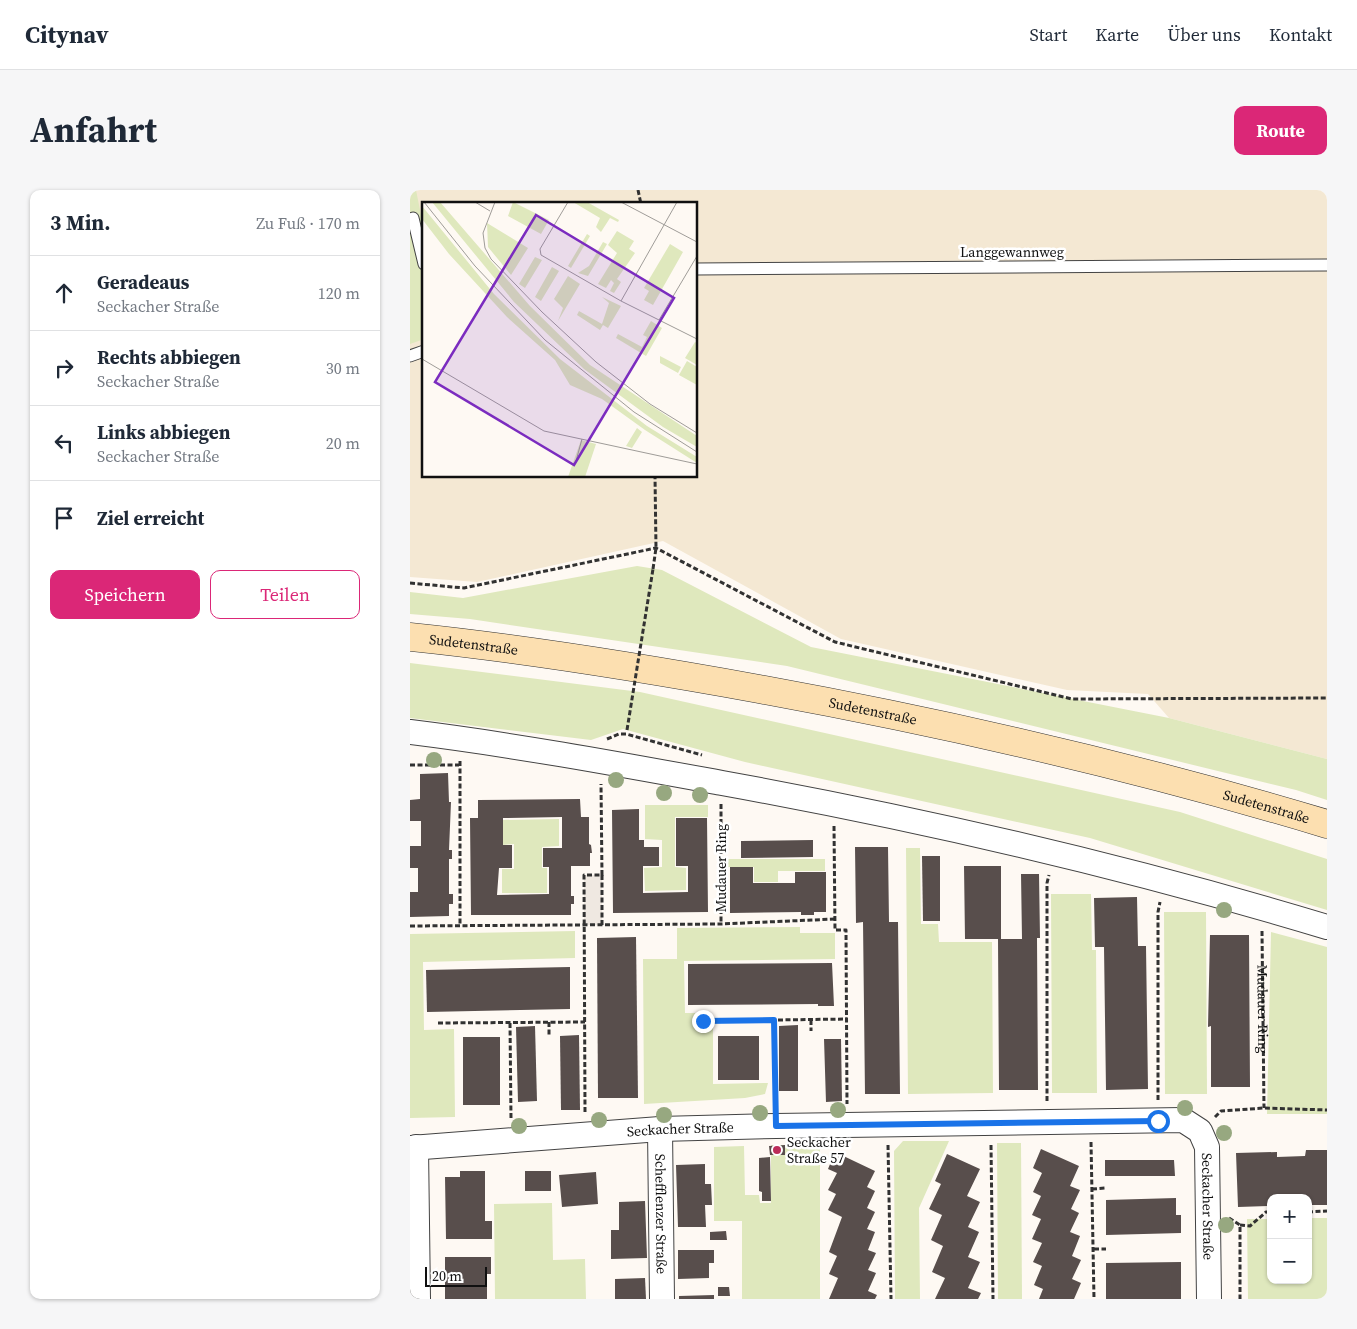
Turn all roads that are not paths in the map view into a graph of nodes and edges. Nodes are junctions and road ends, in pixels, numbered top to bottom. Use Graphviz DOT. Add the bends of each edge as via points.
graph roads {
  1 [pos="413,218"];
  2 [pos="422,256"];
  3 [pos="1327,265"];
  4 [pos="698,269"];
  5 [pos="422,352"];
  6 [pos="410,356"];
  7 [pos="410,637"];
  8 [pos="410,732"];
  9 [pos="1327,824"];
  10 [pos="1327,928"];
  11 [pos="660,1129"];
  12 [pos="413,1148"];
  13 [pos="418,1299"];
  14 [pos="662,1299"];
  15 [pos="1209,1299"];
  1 -- 2 [label="lane"];
  3 -- 4 [label="lane, Langgewannweg"];
  5 -- 6 [label="lane"];
  7 -- 9 [label="main road, Sudetenstraße" via="660,671 914,718 1179,782"];
  8 -- 10 [label="street" via="601,760 957,829 1055,852"];
  11 -- 12 [label="street, Seckacher Straße"];
  11 -- 14 [label="street, Schefflenzer Straße"];
  11 -- 15 [label="street, Seckacher Straße" via="1183,1120 1200,1131 1207,1148"];
  12 -- 13 [label="street"];
}
